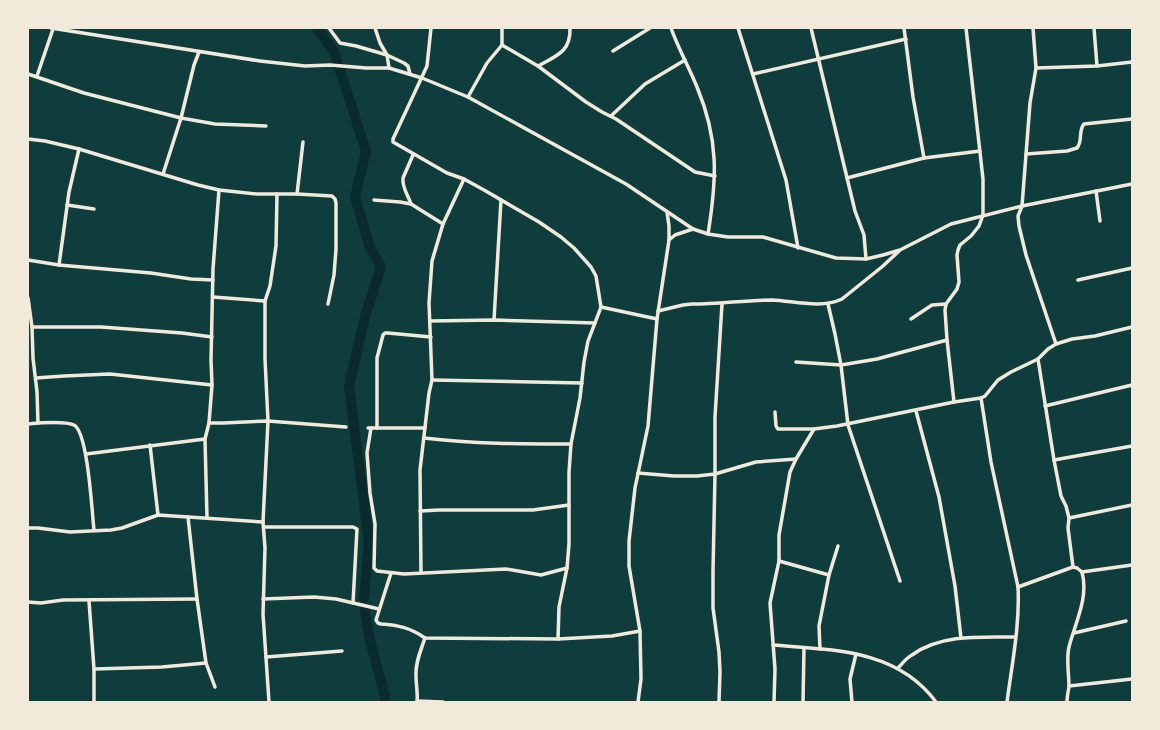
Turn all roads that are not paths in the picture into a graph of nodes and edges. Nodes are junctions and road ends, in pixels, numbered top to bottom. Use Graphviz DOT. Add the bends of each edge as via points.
graph roads {
  1 [pos="52,28"];
  2 [pos="329,28"];
  3 [pos="375,28"];
  4 [pos="431,28"];
  5 [pos="502,28"];
  6 [pos="570,28"];
  7 [pos="650,28"];
  8 [pos="671,28"];
  9 [pos="738,28"];
  10 [pos="811,28"];
  11 [pos="904,28"];
  12 [pos="966,28"];
  13 [pos="1033,28"];
  14 [pos="1094,28"];
  15 [pos="906,39"];
  16 [pos="502,45"];
  17 [pos="613,51"];
  18 [pos="199,52"];
  19 [pos="387,55"];
  20 [pos="818,59"];
  21 [pos="686,60"];
  22 [pos="1132,62"];
  23 [pos="538,66"];
  24 [pos="1097,66"];
  25 [pos="389,68"];
  26 [pos="1036,68"];
  27 [pos="28,74"];
  28 [pos="410,74"];
  29 [pos="753,74"];
  30 [pos="37,76"];
  31 [pos="422,78"];
  32 [pos="468,97"];
  33 [pos="611,116"];
  34 [pos="181,118"];
  35 [pos="1132,119"];
  36 [pos="266,126"];
  37 [pos="28,139"];
  38 [pos="303,142"];
  39 [pos="79,149"];
  40 [pos="980,151"];
  41 [pos="1026,154"];
  42 [pos="413,155"];
  43 [pos="924,158"];
  44 [pos="163,174"];
  45 [pos="715,176"];
  46 [pos="847,178"];
  47 [pos="464,179"];
  48 [pos="1132,184"];
  49 [pos="219,190"];
  50 [pos="1096,191"];
  51 [pos="277,194"];
  52 [pos="297,194"];
  53 [pos="374,200"];
  54 [pos="501,200"];
  55 [pos="411,204"];
  56 [pos="67,205"];
  57 [pos="1022,206"];
  58 [pos="94,209"];
  59 [pos="667,212"];
  60 [pos="983,215"];
  61 [pos="1100,220"];
  62 [pos="443,224"];
  63 [pos="693,229"];
  64 [pos="708,234"];
  65 [pos="669,240"];
  66 [pos="798,248"];
  67 [pos="900,250"];
  68 [pos="866,258"];
  69 [pos="28,260"];
  70 [pos="59,265"];
  71 [pos="1132,268"];
  72 [pos="213,280"];
  73 [pos="1078,280"];
  74 [pos="213,297"];
  75 [pos="28,298"];
  76 [pos="265,301"];
  77 [pos="328,304"];
  78 [pos="722,304"];
  79 [pos="828,304"];
  80 [pos="946,304"];
  81 [pos="601,307"];
  82 [pos="658,311"];
  83 [pos="657,319"];
  84 [pos="911,319"];
  85 [pos="494,320"];
  86 [pos="430,321"];
  87 [pos="595,323"];
  88 [pos="32,327"];
  89 [pos="1132,327"];
  90 [pos="212,337"];
  91 [pos="431,338"];
  92 [pos="947,340"];
  93 [pos="1056,344"];
  94 [pos="1038,359"];
  95 [pos="28,360"];
  96 [pos="33,361"];
  97 [pos="796,362"];
  98 [pos="840,365"];
  99 [pos="36,378"];
  100 [pos="432,380"];
  101 [pos="582,383"];
  102 [pos="212,385"];
  103 [pos="1132,385"];
  104 [pos="981,398"];
  105 [pos="954,402"];
  106 [pos="1045,406"];
  107 [pos="916,411"];
  108 [pos="774,412"];
  109 [pos="268,420"];
  110 [pos="38,423"];
  111 [pos="209,423"];
  112 [pos="28,424"];
  113 [pos="848,425"];
  114 [pos="346,427"];
  115 [pos="377,428"];
  116 [pos="425,428"];
  117 [pos="814,429"];
  118 [pos="205,438"];
  119 [pos="424,438"];
  120 [pos="571,444"];
  121 [pos="150,445"];
  122 [pos="1132,446"];
  123 [pos="86,454"];
  124 [pos="796,459"];
  125 [pos="1054,460"];
  126 [pos="638,473"];
  127 [pos="716,474"];
  128 [pos="569,505"];
  129 [pos="1132,505"];
  130 [pos="420,511"];
  131 [pos="158,515"];
  132 [pos="188,517"];
  133 [pos="207,518"];
  134 [pos="1069,518"];
  135 [pos="263,522"];
  136 [pos="264,527"];
  137 [pos="28,528"];
  138 [pos="94,530"];
  139 [pos="838,546"];
  140 [pos="779,561"];
  141 [pos="1132,565"];
  142 [pos="1072,567"];
  143 [pos="567,568"];
  144 [pos="1082,572"];
  145 [pos="390,573"];
  146 [pos="421,573"];
  147 [pos="829,575"];
  148 [pos="900,581"];
  149 [pos="1018,587"];
  150 [pos="197,599"];
  151 [pos="263,599"];
  152 [pos="89,601"];
  153 [pos="28,602"];
  154 [pos="352,603"];
  155 [pos="379,609"];
  156 [pos="1126,621"];
  157 [pos="640,631"];
  158 [pos="1074,633"];
  159 [pos="1015,637"];
  160 [pos="425,638"];
  161 [pos="961,638"];
  162 [pos="558,639"];
  163 [pos="773,645"];
  164 [pos="804,648"];
  165 [pos="820,649"];
  166 [pos="342,651"];
  167 [pos="856,654"];
  168 [pos="266,658"];
  169 [pos="206,663"];
  170 [pos="898,668"];
  171 [pos="94,669"];
  172 [pos="1132,679"];
  173 [pos="1069,686"];
  174 [pos="215,687"];
  175 [pos="417,701"];
  176 [pos="94,702"];
  177 [pos="269,702"];
  178 [pos="443,702"];
  179 [pos="638,702"];
  180 [pos="719,702"];
  181 [pos="774,702"];
  182 [pos="803,702"];
  183 [pos="852,702"];
  184 [pos="936,702"];
  185 [pos="1006,702"];
  186 [pos="1067,702"];
  1 -- 18 [label="street"];
  1 -- 30 [label="street"];
  2 -- 19 [label="street" via="340,43"];
  3 -- 19 [label="street"];
  4 -- 31 [label="street" via="427,66"];
  5 -- 16 [label="street"];
  6 -- 23 [label="street" via="566,49"];
  7 -- 17 [label="street"];
  8 -- 21 [label="street"];
  9 -- 29 [label="street"];
  10 -- 20 [label="street"];
  11 -- 15 [label="street"];
  12 -- 40 [label="street"];
  13 -- 26 [label="street"];
  14 -- 24 [label="street"];
  15 -- 20 [label="street"];
  15 -- 43 [label="street"];
  16 -- 23 [label="street"];
  16 -- 32 [label="street" via="487,63"];
  18 -- 25 [label="street" via="305,66"];
  18 -- 34 [label="street"];
  19 -- 25 [label="street"];
  19 -- 28 [label="street" via="408,66"];
  20 -- 29 [label="street"];
  20 -- 46 [label="street"];
  21 -- 33 [label="street" via="645,84"];
  21 -- 45 [label="street" via="708,116 714,147"];
  22 -- 24 [label="street"];
  23 -- 33 [label="street" via="586,102"];
  24 -- 26 [label="street"];
  25 -- 28 [label="street"];
  26 -- 41 [label="street"];
  27 -- 30 [label="street"];
  28 -- 31 [label="street"];
  29 -- 66 [label="street" via="786,180"];
  30 -- 34 [label="street" via="84,93"];
  31 -- 32 [label="street"];
  31 -- 42 [label="street" via="393,139 395,145"];
  32 -- 59 [label="street" via="626,184"];
  33 -- 45 [label="street" via="694,172"];
  34 -- 36 [label="street" via="215,124"];
  34 -- 44 [label="street"];
  35 -- 41 [label="street" via="1084,124 1078,148"];
  37 -- 39 [label="street"];
  38 -- 52 [label="street"];
  39 -- 44 [label="street"];
  39 -- 56 [label="street"];
  40 -- 43 [label="street"];
  40 -- 60 [label="street"];
  41 -- 57 [label="street"];
  42 -- 47 [label="street"];
  42 -- 55 [label="street" via="402,182"];
  43 -- 46 [label="street"];
  44 -- 49 [label="street"];
  45 -- 64 [label="street"];
  46 -- 68 [label="street" via="855,212 864,235"];
  47 -- 54 [label="street"];
  47 -- 62 [label="street"];
  48 -- 50 [label="street"];
  49 -- 51 [label="street"];
  49 -- 72 [label="street"];
  50 -- 57 [label="street"];
  50 -- 61 [label="street"];
  51 -- 52 [label="street"];
  51 -- 76 [label="street" via="276,246"];
  52 -- 77 [label="street" via="332,196 335,199 336,248"];
  53 -- 55 [label="street"];
  54 -- 81 [label="street" via="539,222 574,248 596,276"];
  54 -- 85 [label="street"];
  55 -- 62 [label="street"];
  56 -- 58 [label="street"];
  56 -- 70 [label="street"];
  57 -- 60 [label="street"];
  57 -- 93 [label="street" via="1018,216 1019,226"];
  59 -- 63 [label="street"];
  59 -- 65 [label="street"];
  60 -- 67 [label="street" via="951,224"];
  60 -- 80 [label="street" via="979,226 960,245 957,255 959,282"];
  62 -- 86 [label="street" via="432,261"];
  63 -- 64 [label="street"];
  63 -- 65 [label="street" via="675,235"];
  64 -- 66 [label="street" via="763,238"];
  65 -- 82 [label="street"];
  66 -- 68 [label="street" via="836,258"];
  67 -- 68 [label="street"];
  67 -- 79 [label="street" via="842,299"];
  69 -- 70 [label="street"];
  70 -- 72 [label="street"];
  71 -- 73 [label="street"];
  72 -- 74 [label="street"];
  74 -- 76 [label="street"];
  74 -- 90 [label="street"];
  75 -- 88 [label="street"];
  76 -- 109 [label="street"];
  78 -- 79 [label="street" via="772,300"];
  78 -- 82 [label="street" via="683,305"];
  78 -- 127 [label="street" via="715,417"];
  79 -- 98 [label="street"];
  80 -- 84 [label="street" via="932,305"];
  80 -- 92 [label="street"];
  81 -- 83 [label="street"];
  81 -- 87 [label="street"];
  82 -- 83 [label="street"];
  83 -- 126 [label="street" via="648,426"];
  85 -- 86 [label="street"];
  85 -- 87 [label="street"];
  86 -- 91 [label="street"];
  87 -- 101 [label="street" via="588,341"];
  88 -- 90 [label="street" via="101,327"];
  88 -- 96 [label="street"];
  89 -- 93 [label="street"];
  90 -- 102 [label="street"];
  91 -- 100 [label="street"];
  91 -- 115 [label="street" via="388,333 383,335 377,358"];
  92 -- 98 [label="street" via="878,359"];
  92 -- 105 [label="street"];
  93 -- 94 [label="street"];
  94 -- 104 [label="street" via="998,380"];
  94 -- 106 [label="street"];
  95 -- 96 [label="street"];
  96 -- 99 [label="street"];
  97 -- 98 [label="street"];
  98 -- 113 [label="street"];
  99 -- 102 [label="street" via="110,374"];
  99 -- 110 [label="street"];
  100 -- 101 [label="street"];
  100 -- 116 [label="street"];
  101 -- 120 [label="street"];
  102 -- 111 [label="street"];
  103 -- 106 [label="street"];
  104 -- 105 [label="street"];
  104 -- 149 [label="street" via="991,462"];
  105 -- 107 [label="street"];
  106 -- 125 [label="street"];
  107 -- 113 [label="street"];
  107 -- 161 [label="street" via="939,497 955,586"];
  108 -- 117 [label="street" via="778,429"];
  109 -- 111 [label="street"];
  109 -- 114 [label="street"];
  109 -- 135 [label="street"];
  110 -- 112 [label="street"];
  110 -- 123 [label="street" via="74,426 79,430"];
  111 -- 118 [label="street"];
  113 -- 117 [label="street"];
  113 -- 148 [label="street"];
  115 -- 116 [label="street"];
  115 -- 145 [label="street" via="369,428 367,453 375,524 374,568 377,572"];
  116 -- 119 [label="street"];
  117 -- 124 [label="street"];
  118 -- 121 [label="street"];
  118 -- 133 [label="street"];
  119 -- 120 [label="street" via="497,444"];
  119 -- 130 [label="street" via="420,470"];
  120 -- 128 [label="street"];
  121 -- 123 [label="street"];
  121 -- 131 [label="street"];
  122 -- 125 [label="street"];
  123 -- 138 [label="street"];
  124 -- 127 [label="street" via="756,462"];
  124 -- 140 [label="street" via="790,472 784,504"];
  125 -- 134 [label="street" via="1061,496"];
  126 -- 127 [label="street" via="674,476"];
  126 -- 157 [label="street" via="632,511 629,566"];
  127 -- 180 [label="street" via="713,604 720,665"];
  128 -- 130 [label="street" via="533,510"];
  128 -- 143 [label="street"];
  129 -- 134 [label="street"];
  130 -- 146 [label="street"];
  131 -- 132 [label="street"];
  131 -- 138 [label="street" via="122,528"];
  132 -- 133 [label="street"];
  132 -- 150 [label="street"];
  133 -- 135 [label="street"];
  134 -- 142 [label="street"];
  135 -- 136 [label="street"];
  136 -- 151 [label="street"];
  136 -- 154 [label="street" via="357,529"];
  137 -- 138 [label="street" via="70,532"];
  139 -- 147 [label="street"];
  140 -- 147 [label="street"];
  140 -- 163 [label="street" via="770,603"];
  141 -- 144 [label="street"];
  142 -- 144 [label="street"];
  142 -- 149 [label="street"];
  143 -- 146 [label="street" via="541,575 506,569"];
  143 -- 162 [label="street" via="559,607"];
  144 -- 158 [label="street" via="1082,602"];
  145 -- 146 [label="street"];
  145 -- 155 [label="street"];
  147 -- 165 [label="street" via="819,626"];
  149 -- 159 [label="street"];
  150 -- 152 [label="street"];
  150 -- 169 [label="street"];
  151 -- 154 [label="street" via="314,597"];
  151 -- 168 [label="street"];
  152 -- 153 [label="street"];
  152 -- 171 [label="street"];
  154 -- 155 [label="street"];
  155 -- 160 [label="street" via="376,620 378,622 412,630"];
  156 -- 158 [label="street"];
  157 -- 162 [label="street" via="612,636"];
  157 -- 179 [label="street" via="641,680"];
  158 -- 173 [label="street" via="1068,655"];
  159 -- 161 [label="street"];
  159 -- 185 [label="street"];
  160 -- 162 [label="street"];
  160 -- 175 [label="street" via="417,662"];
  161 -- 170 [label="street" via="934,644 913,654"];
  163 -- 164 [label="street"];
  163 -- 181 [label="street"];
  164 -- 165 [label="street"];
  164 -- 182 [label="street"];
  165 -- 167 [label="street"];
  166 -- 168 [label="street"];
  167 -- 170 [label="street"];
  167 -- 183 [label="street" via="850,679"];
  168 -- 177 [label="street"];
  169 -- 171 [label="street"];
  169 -- 174 [label="street"];
  170 -- 184 [label="street" via="915,680"];
  171 -- 176 [label="street"];
  172 -- 173 [label="street"];
  173 -- 186 [label="street"];
  175 -- 178 [label="street"];
}
